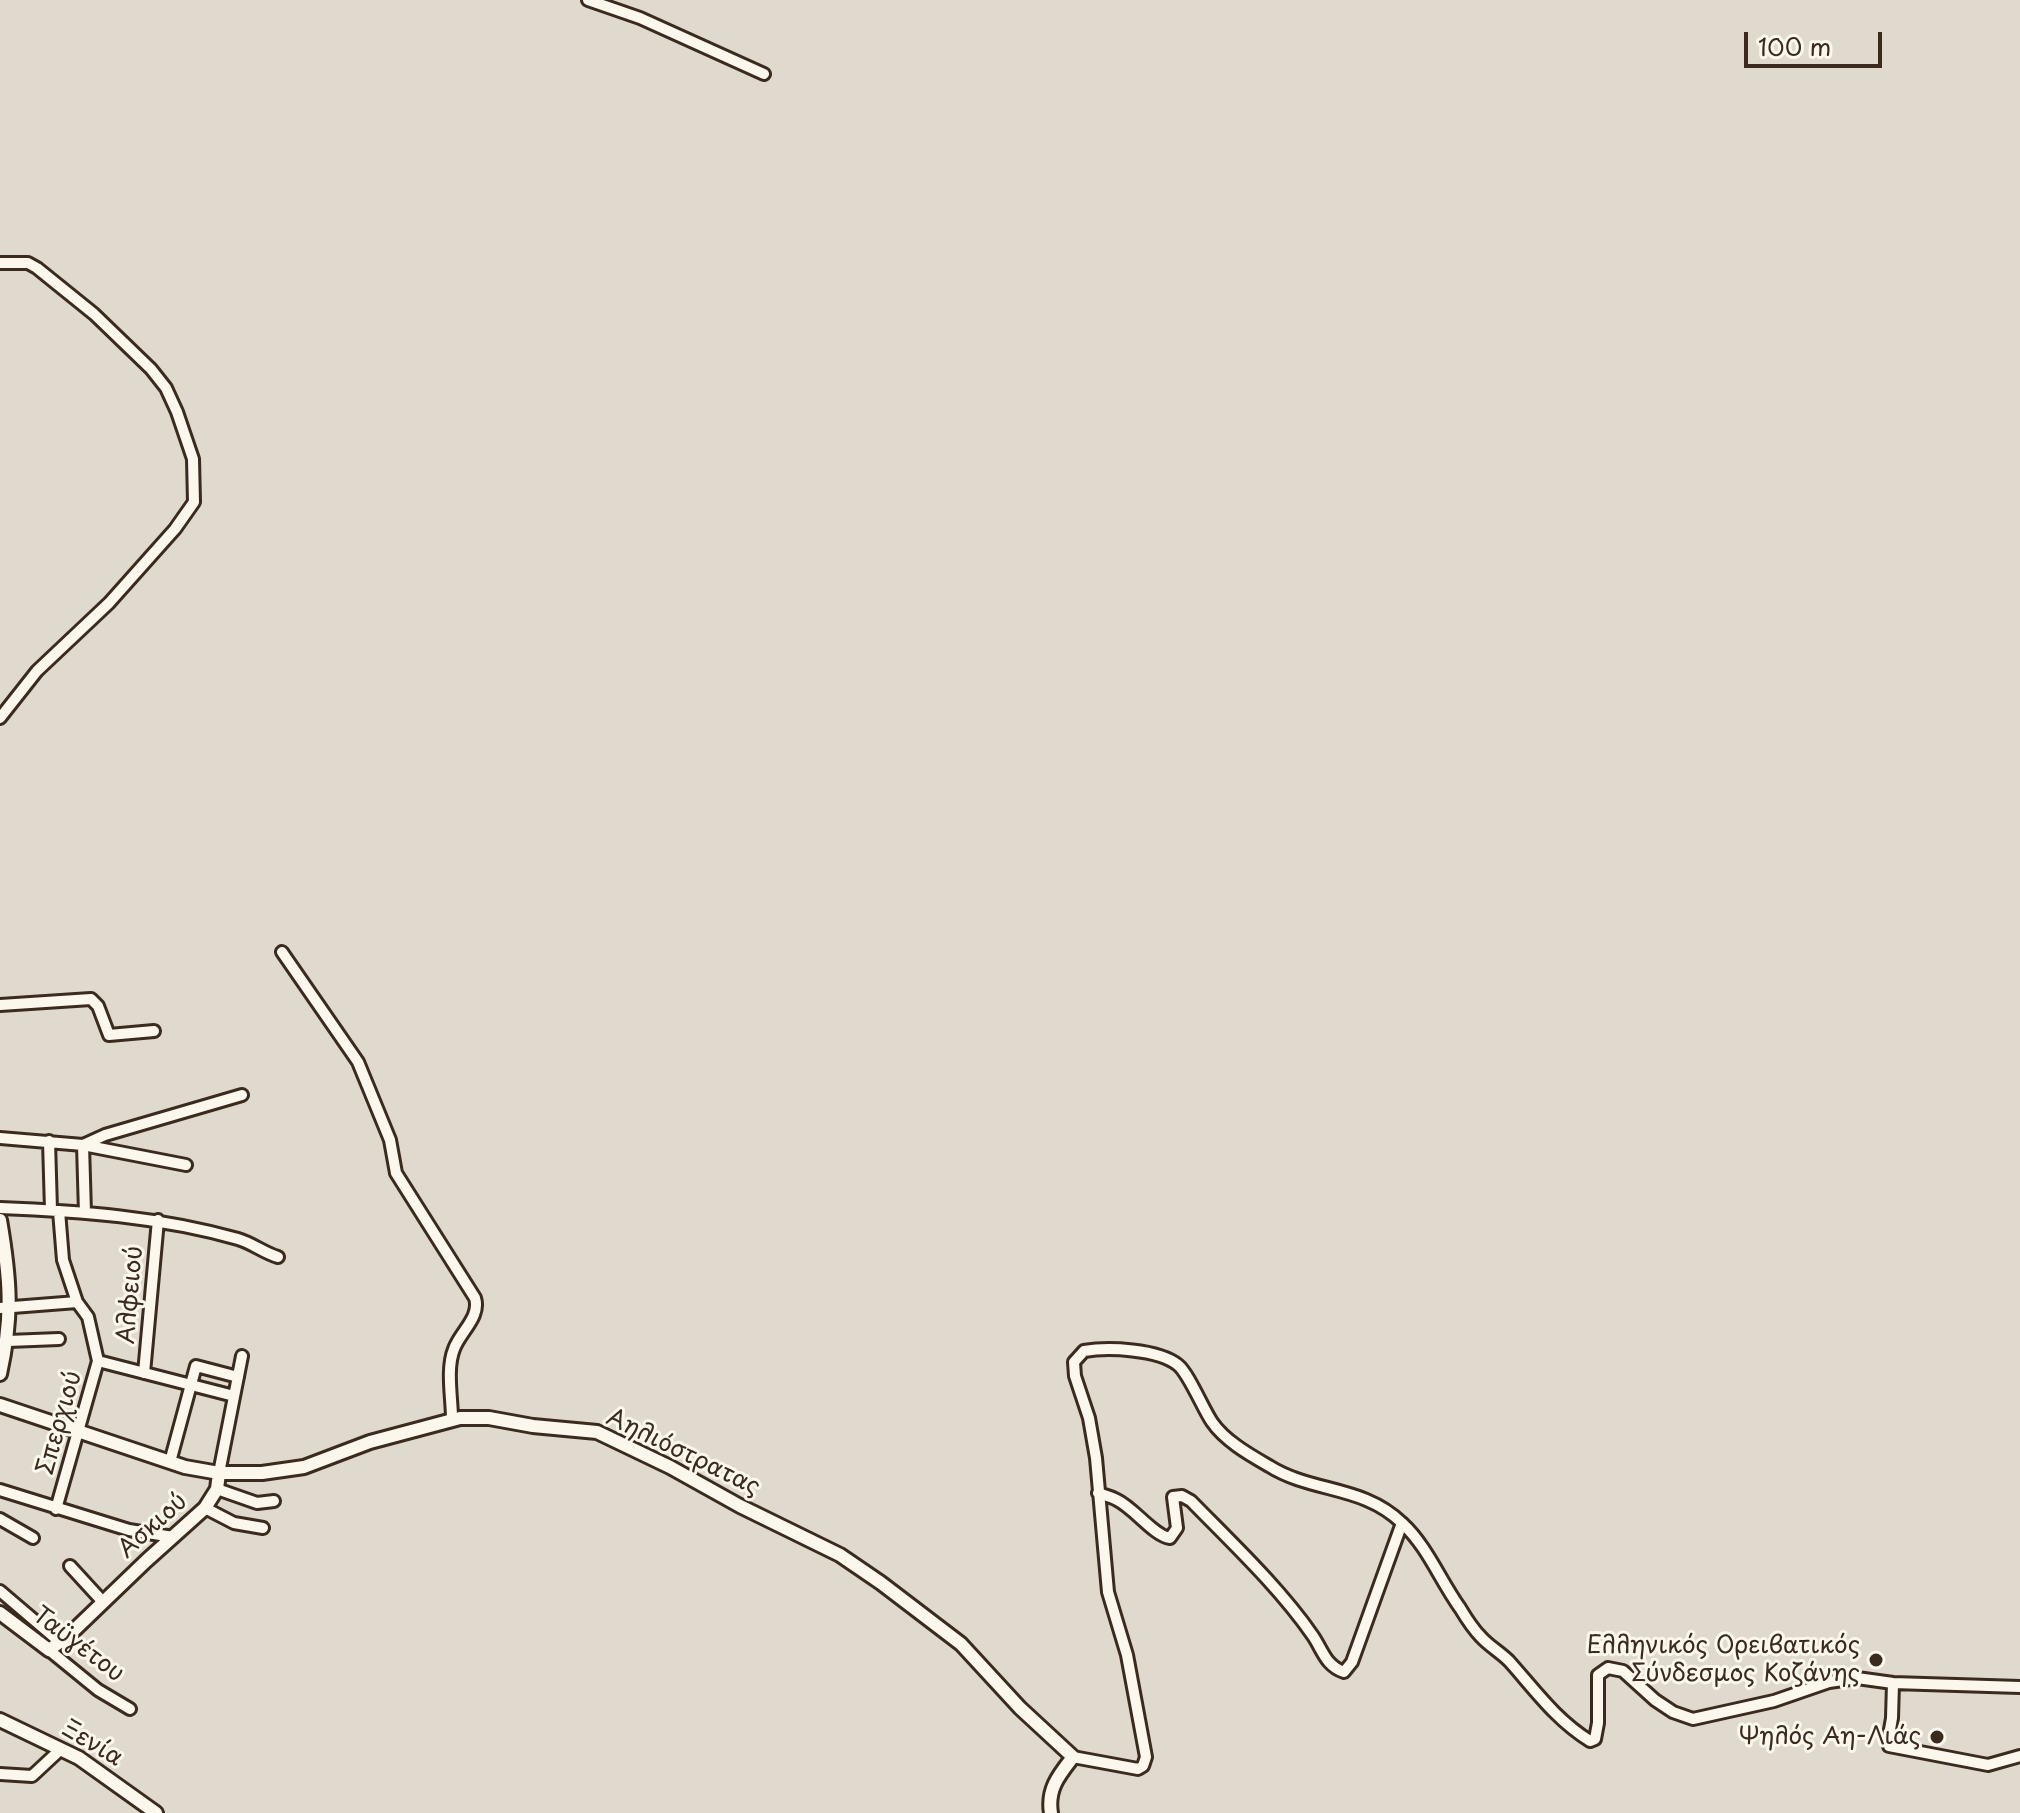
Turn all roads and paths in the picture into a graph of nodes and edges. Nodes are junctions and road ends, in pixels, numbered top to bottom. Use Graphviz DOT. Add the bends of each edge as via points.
graph roads {
  1 [pos="588,0"];
  2 [pos="764,74"];
  3 [pos="0,263"];
  4 [pos="0,718"];
  5 [pos="282,952"];
  6 [pos="0,1005"];
  7 [pos="154,1031"];
  8 [pos="242,1095"];
  9 [pos="0,1138"];
  10 [pos="49,1141"];
  11 [pos="83,1145"];
  12 [pos="186,1165"];
  13 [pos="0,1208"];
  14 [pos="55,1210"];
  15 [pos="85,1213"];
  16 [pos="0,1220"];
  17 [pos="158,1220"];
  18 [pos="278,1257"];
  19 [pos="77,1302"];
  20 [pos="5,1307"];
  21 [pos="59,1339"];
  22 [pos="4,1346"];
  23 [pos="242,1356"];
  24 [pos="98,1361"];
  25 [pos="144,1373"];
  26 [pos="0,1374"];
  27 [pos="238,1377"];
  28 [pos="191,1385"];
  29 [pos="234,1396"];
  30 [pos="0,1405"];
  31 [pos="452,1419"];
  32 [pos="78,1431"];
  33 [pos="170,1462"];
  34 [pos="219,1473"];
  35 [pos="217,1489"];
  36 [pos="0,1490"];
  37 [pos="1098,1493"];
  38 [pos="274,1501"];
  39 [pos="205,1508"];
  40 [pos="56,1509"];
  41 [pos="0,1519"];
  42 [pos="1402,1523"];
  43 [pos="263,1528"];
  44 [pos="173,1537"];
  45 [pos="33,1538"];
  46 [pos="70,1566"];
  47 [pos="0,1591"];
  48 [pos="13,1602"];
  49 [pos="103,1602"];
  50 [pos="1,1614"];
  51 [pos="61,1643"];
  52 [pos="49,1650"];
  53 [pos="1893,1683"];
  54 [pos="2020,1687"];
  55 [pos="130,1709"];
  56 [pos="0,1720"];
  57 [pos="61,1749"];
  58 [pos="2020,1756"];
  59 [pos="1073,1757"];
  60 [pos="0,1774"];
  61 [pos="156,1813"];
  62 [pos="1051,1813"];
  1 -- 2 [label="street"];
  3 -- 4 [label="street" via="37,268 158,377 193,459 195,486 194,502 175,529 101,611 37,671"];
  5 -- 31 [label="street" via="358,1062 390,1140 396,1173 477,1304 452,1351"];
  6 -- 7 [label="street" via="91,999 109,1035"];
  8 -- 11 [label="street"];
  9 -- 10 [label="street"];
  10 -- 11 [label="street"];
  10 -- 14 [label="street, Σπερχιού"];
  11 -- 12 [label="street"];
  11 -- 15 [label="street"];
  13 -- 14 [label="street"];
  14 -- 15 [label="street"];
  14 -- 19 [label="street, Σπερχιού"];
  15 -- 17 [label="street"];
  16 -- 20 [label="street"];
  17 -- 18 [label="street" via="243,1241"];
  17 -- 25 [label="street, Αλφειού"];
  19 -- 20 [label="street"];
  19 -- 24 [label="street, Σπερχιού" via="88,1317"];
  20 -- 22 [label="street"];
  21 -- 22 [label="street"];
  22 -- 26 [label="street"];
  23 -- 27 [label="street, Ασκιού"];
  24 -- 25 [label="street"];
  24 -- 32 [label="street, Σπερχιού"];
  25 -- 28 [label="street"];
  27 -- 28 [label="street" via="196,1366"];
  27 -- 29 [label="street, Ασκιού"];
  28 -- 29 [label="street"];
  28 -- 33 [label="street"];
  29 -- 34 [label="street, Ασκιού"];
  30 -- 32 [label="street, Αηλιόστρατας"];
  31 -- 34 [label="street, Αηλιόστρατας" via="304,1467"];
  31 -- 59 [label="street, Αηλιόστρατας" via="489,1418 597,1432 840,1555 961,1644"];
  32 -- 33 [label="street, Αηλιόστρατας"];
  32 -- 40 [label="street, Σπερχιού"];
  33 -- 34 [label="street, Αηλιόστρατας"];
  34 -- 35 [label="street, Ασκιού"];
  35 -- 38 [label="street" via="257,1503"];
  35 -- 39 [label="street, Ασκιού"];
  36 -- 40 [label="street"];
  37 -- 42 [label="street" via="1089,1418 1074,1362 1084,1351 1129,1350 1179,1365 1214,1425 1243,1450 1275,1470 1381,1506"];
  37 -- 42 [label="street" via="1117,1500 1170,1538 1177,1528 1173,1497 1191,1501 1312,1634 1333,1668 1344,1672 1362,1637"];
  37 -- 59 [label="street" via="1108,1592 1127,1655 1146,1757 1138,1769"];
  39 -- 43 [label="street" via="234,1523"];
  39 -- 44 [label="street, Ασκιού"];
  40 -- 44 [label="street"];
  41 -- 45 [label="street"];
  42 -- 53 [label="street" via="1481,1637 1568,1727 1590,1741 1598,1723 1598,1675 1608,1668 1623,1671 1655,1700 1693,1719 1829,1682 1857,1678"];
  44 -- 49 [label="street, Ασκιού"];
  46 -- 49 [label="street"];
  47 -- 48 [label="street"];
  48 -- 50 [label="street"];
  48 -- 51 [label="street"];
  49 -- 51 [label="street, Ασκιού"];
  50 -- 52 [label="street, Ταϋγέτου"];
  51 -- 52 [label="street, Ασκιού"];
  52 -- 55 [label="street, Ταϋγέτου"];
  53 -- 54 [label="street"];
  53 -- 58 [label="street" via="1889,1746 1988,1765"];
  56 -- 57 [label="street, Ξενία"];
  57 -- 60 [label="street" via="32,1776"];
  57 -- 61 [label="street, Ξενία"];
  59 -- 62 [label="street" via="1053,1786"];
}
